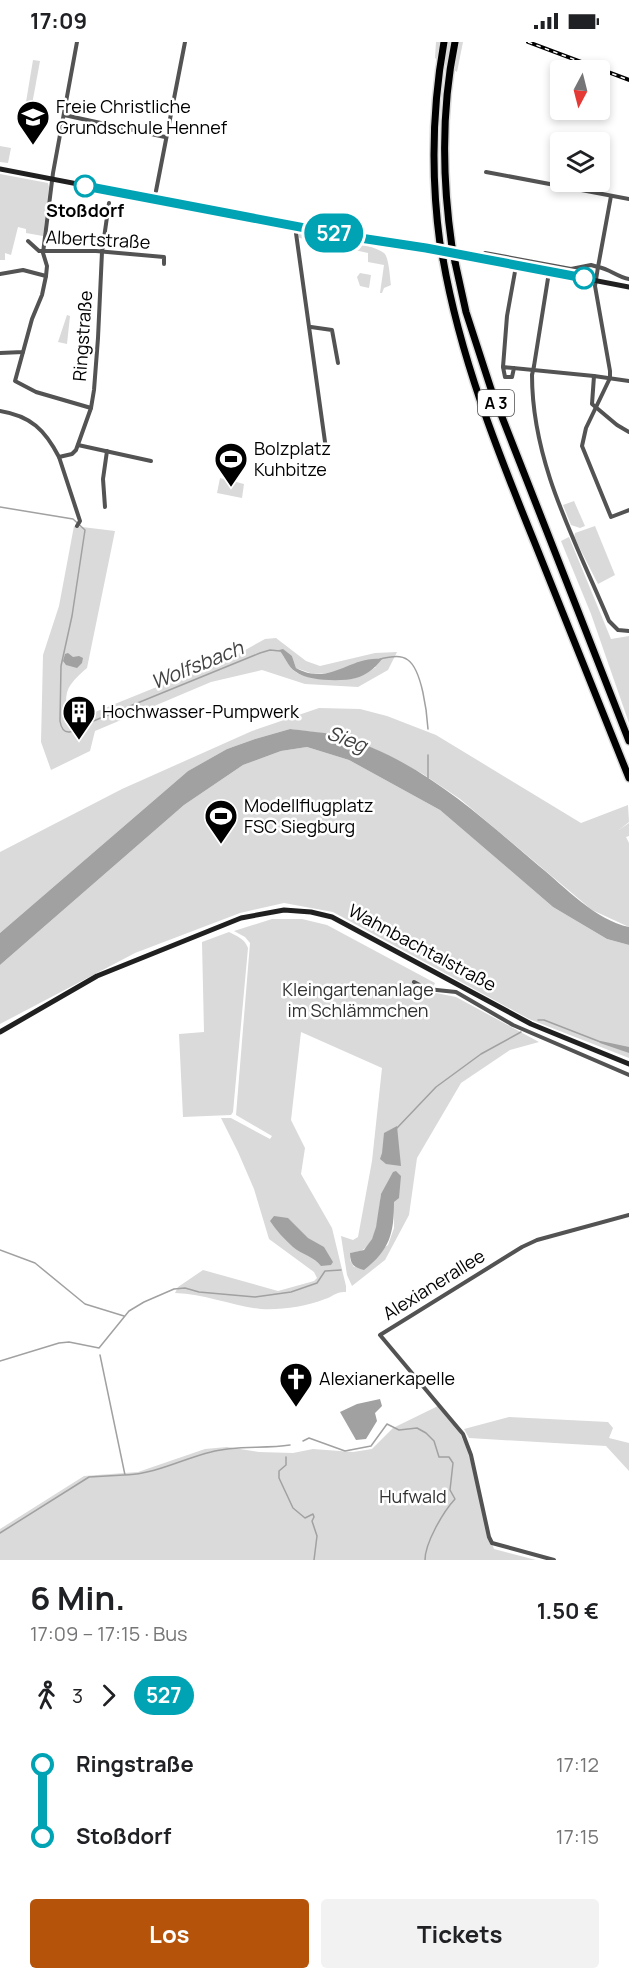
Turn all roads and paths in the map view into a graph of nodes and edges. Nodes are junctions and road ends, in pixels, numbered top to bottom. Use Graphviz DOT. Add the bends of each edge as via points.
graph roads {
  1 [pos="77,42"];
  2 [pos="185,42"];
  3 [pos="444,42"];
  4 [pos="455,42"];
  5 [pos="64,115"];
  6 [pos="165,137"];
  7 [pos="0,169"];
  8 [pos="486,172"];
  9 [pos="52,179"];
  10 [pos="156,191"];
  11 [pos="611,196"];
  12 [pos="629,199"];
  13 [pos="109,203"];
  14 [pos="296,226"];
  15 [pos="28,241"];
  16 [pos="43,251"];
  17 [pos="102,252"];
  18 [pos="485,253"];
  19 [pos="164,264"];
  20 [pos="516,266"];
  21 [pos="598,267"];
  22 [pos="549,272"];
  23 [pos="0,274"];
  24 [pos="46,276"];
  25 [pos="629,279"];
  26 [pos="596,280"];
  27 [pos="629,287"];
  28 [pos="311,327"];
  29 [pos="23,352"];
  30 [pos="0,353"];
  31 [pos="338,363"];
  32 [pos="502,368"];
  33 [pos="514,368"];
  34 [pos="594,376"];
  35 [pos="610,378"];
  36 [pos="629,381"];
  37 [pos="597,407"];
  38 [pos="91,408"];
  39 [pos="0,411"];
  40 [pos="629,432"];
  41 [pos="78,445"];
  42 [pos="326,449"];
  43 [pos="107,451"];
  44 [pos="59,457"];
  45 [pos="152,461"];
  46 [pos="105,507"];
  47 [pos="629,510"];
  48 [pos="77,526"];
  49 [pos="629,631"];
  50 [pos="629,741"];
  51 [pos="629,778"];
  52 [pos="414,982"];
  53 [pos="0,1032"];
  54 [pos="629,1064"];
  55 [pos="629,1075"];
  56 [pos="629,1215"];
  57 [pos="554,1560"];
  1 -- 5 [label="street"];
  2 -- 6 [label="street"];
  3 -- 51 [label="highway, A 3, bridge" via="436,110 435,188 440,244 454,315 508,476"];
  4 -- 50 [label="highway, A 3, bridge" via="443,151 452,247 466,312 491,389"];
  5 -- 6 [label="street"];
  5 -- 9 [label="street"];
  6 -- 10 [label="street"];
  7 -- 9 [label="main road"];
  8 -- 11 [label="street"];
  9 -- 14 [label="main road"];
  9 -- 16 [label="street"];
  11 -- 12 [label="street"];
  11 -- 21 [label="street"];
  13 -- 17 [label="street, Ringstraße"];
  14 -- 20 [label="main road"];
  14 -- 28 [label="street"];
  15 -- 16 [label="street, Albertstraße"];
  16 -- 17 [label="street, Albertstraße"];
  16 -- 24 [label="street"];
  17 -- 19 [label="street, Albertstraße" via="164,257"];
  17 -- 38 [label="street, Ringstraße"];
  18 -- 21 [label="street" via="571,269"];
  20 -- 22 [label="main road"];
  20 -- 32 [label="street"];
  21 -- 25 [label="street"];
  21 -- 26 [label="street"];
  22 -- 26 [label="main road"];
  22 -- 49 [label="street, bridge" via="532,375 546,470 609,621 618,630"];
  23 -- 24 [label="street" via="23,270"];
  24 -- 29 [label="street"];
  26 -- 27 [label="main road"];
  26 -- 35 [label="street"];
  28 -- 31 [label="street" via="332,330"];
  28 -- 42 [label="street"];
  29 -- 30 [label="street"];
  29 -- 38 [label="street" via="15,381 36,392"];
  32 -- 33 [label="street"];
  32 -- 33 [label="street" via="508,378"];
  33 -- 34 [label="street"];
  34 -- 35 [label="street"];
  34 -- 37 [label="street" via="592,404"];
  35 -- 36 [label="street"];
  35 -- 37 [label="street"];
  37 -- 40 [label="street"];
  37 -- 47 [label="street" via="582,446 611,518"];
  38 -- 41 [label="street, Ringstraße"];
  39 -- 44 [label="street" via="31,421 49,438"];
  41 -- 43 [label="street"];
  41 -- 44 [label="street" via="72,454"];
  43 -- 45 [label="street"];
  43 -- 46 [label="street" via="103,478"];
  44 -- 48 [label="street" via="80,522"];
  52 -- 55 [label="street" via="427,989 456,992 513,1026"];
  53 -- 54 [label="main road, Wahnbachtalstraße" via="97,976 241,918 284,910 332,917 531,1024"];
  56 -- 57 [label="street, Alexianerallee" via="522,1247 380,1335 463,1434 492,1543"];
}
